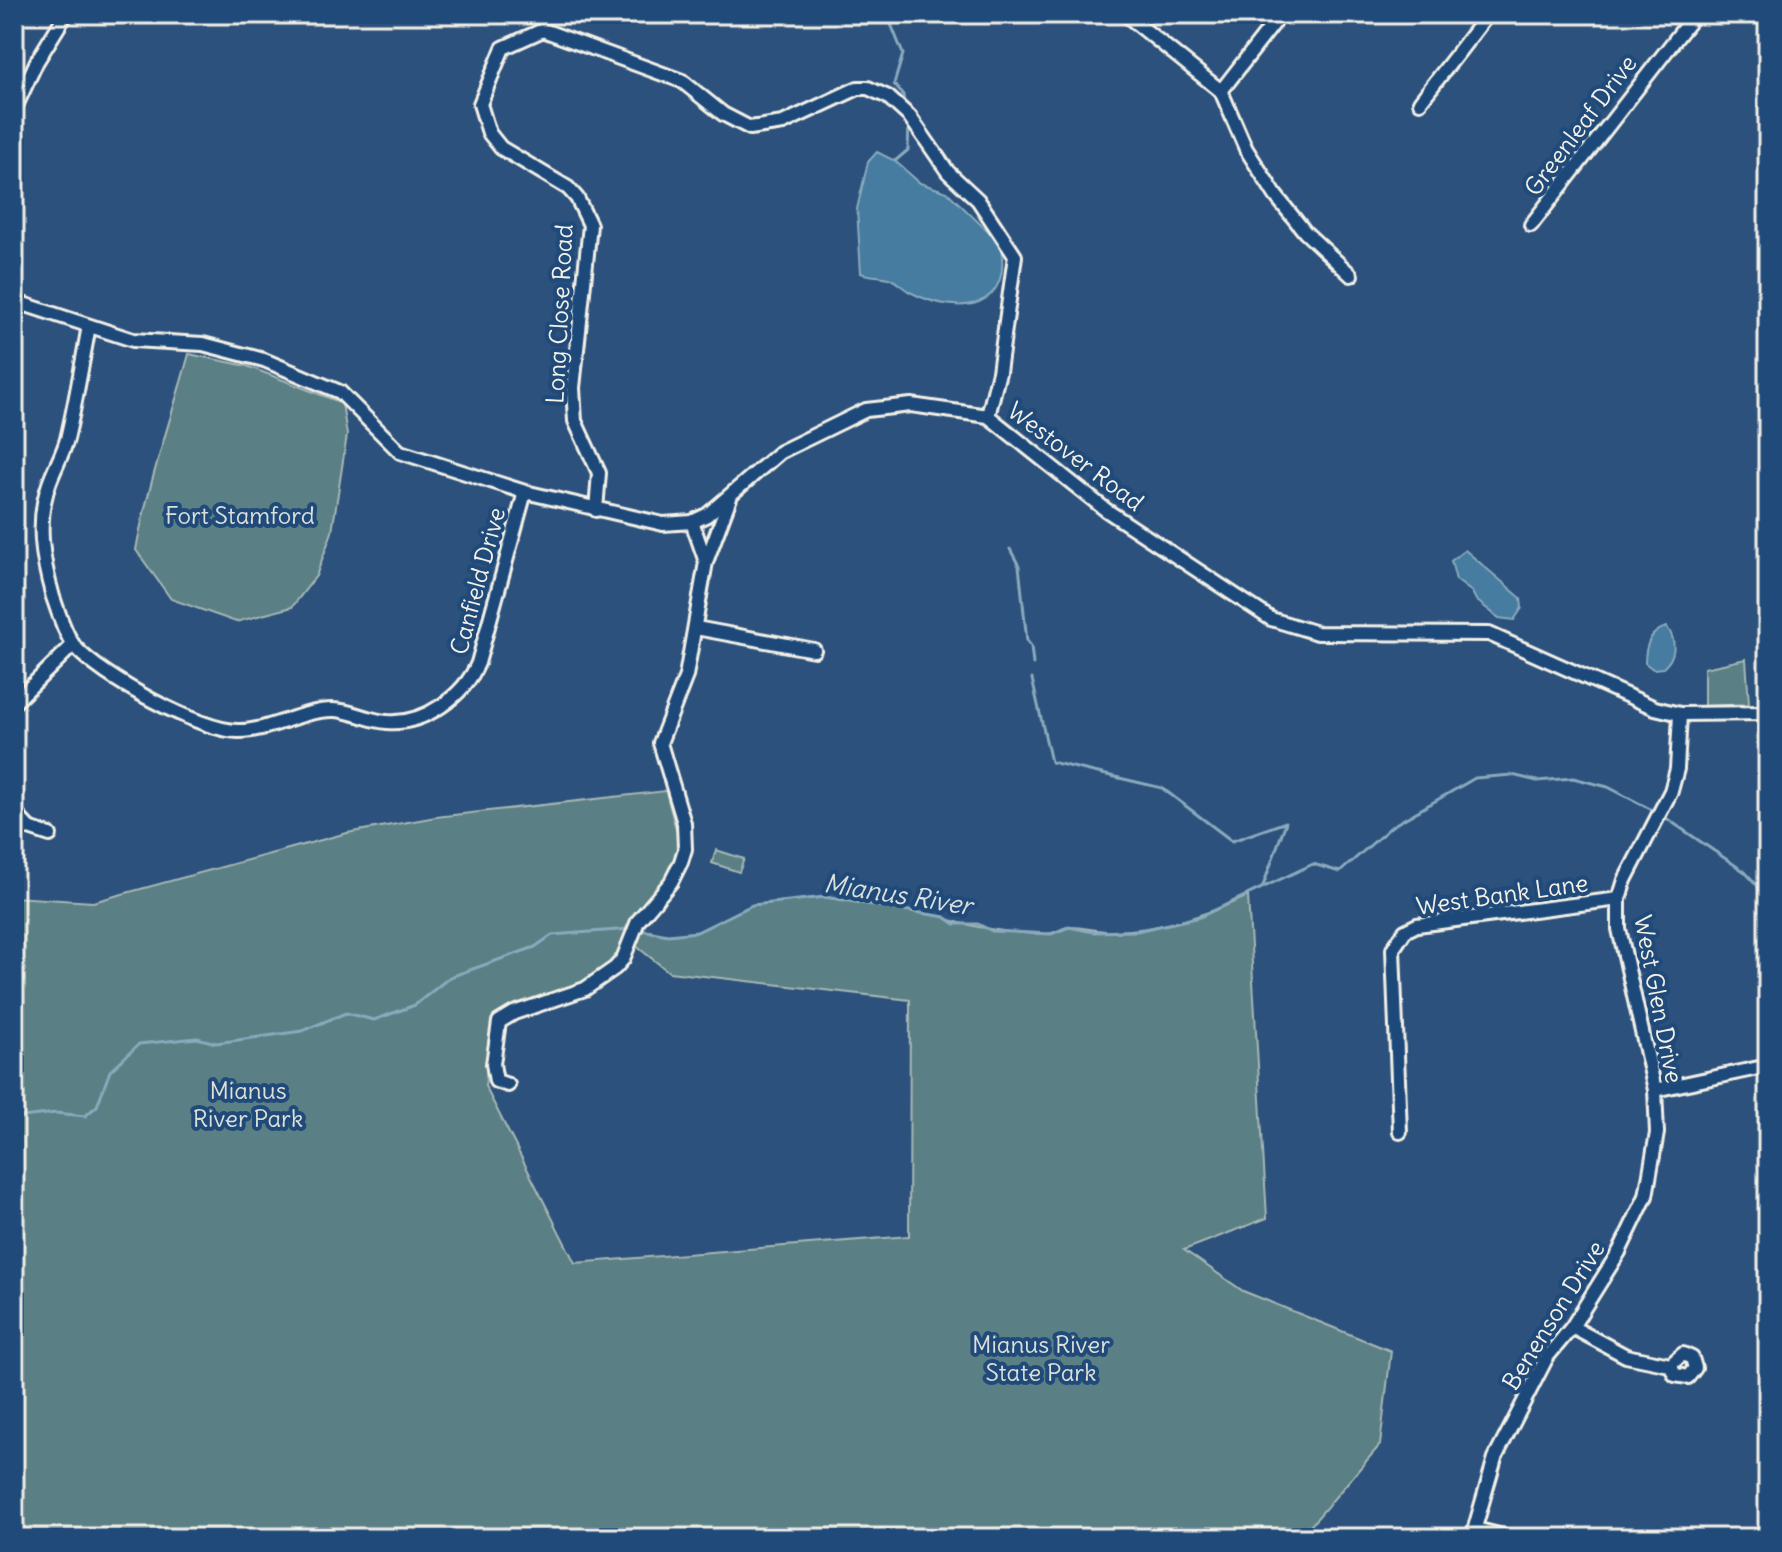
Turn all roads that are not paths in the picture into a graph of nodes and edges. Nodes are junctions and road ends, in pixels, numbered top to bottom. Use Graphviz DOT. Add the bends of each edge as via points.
graph roads {
  1 [pos="66,14"];
  2 [pos="1125,14"];
  3 [pos="1281,14"];
  4 [pos="1488,14"];
  5 [pos="1695,14"];
  6 [pos="1221,91"];
  7 [pos="1420,102"];
  8 [pos="14,110"];
  9 [pos="1531,225"];
  10 [pos="1351,275"];
  11 [pos="14,301"];
  12 [pos="89,326"];
  13 [pos="988,416"];
  14 [pos="525,492"];
  15 [pos="730,498"];
  16 [pos="596,510"];
  17 [pos="692,522"];
  18 [pos="706,562"];
  19 [pos="696,628"];
  20 [pos="73,645"];
  21 [pos="814,650"];
  22 [pos="14,703"];
  23 [pos="1768,713"];
  24 [pos="1680,714"];
  25 [pos="14,812"];
  26 [pos="50,835"];
  27 [pos="1619,899"];
  28 [pos="1768,1066"];
  29 [pos="508,1085"];
  30 [pos="1655,1090"];
  31 [pos="1400,1132"];
  32 [pos="1654,1160"];
  33 [pos="1572,1327"];
  34 [pos="1670,1365"];
  35 [pos="1474,1534"];
  36 [pos="1511,1538"];
  1 -- 8 [label="street"];
  2 -- 6 [label="street"];
  3 -- 6 [label="street"];
  4 -- 7 [label="street"];
  5 -- 9 [label="street, Greenleaf Drive"];
  6 -- 10 [label="street" via="1246,149 1276,196"];
  11 -- 12 [label="street"];
  12 -- 14 [label="street" via="133,340 230,349 314,378 348,399 400,452"];
  12 -- 20 [label="street" via="66,443 49,483 40,525 54,598"];
  13 -- 15 [label="street, Westover Road" via="911,405 866,410 780,452"];
  13 -- 16 [label="street, Long Close Road" via="1015,256 978,200 948,172 900,106 858,88 783,123 750,128 682,81 543,30 503,48 480,104 489,133 501,148 568,188 589,220 573,388 575,421 599,473"];
  13 -- 24 [label="street, Westover Road" via="1106,510 1271,619 1317,633 1489,634 1655,708"];
  14 -- 16 [label="street"];
  14 -- 20 [label="street, Canfield Drive" via="473,675 438,708 418,716 388,722 335,710 244,731 214,729 118,679"];
  15 -- 17 [label="street, Westover Road"];
  15 -- 18 [label="street"];
  16 -- 17 [label="street" via="663,524"];
  17 -- 18 [label="street"];
  18 -- 19 [label="street"];
  19 -- 21 [label="street"];
  19 -- 29 [label="street" via="686,676 660,743 684,823 685,849 671,882 637,926 623,959 596,983 499,1022 492,1071 496,1081"];
  20 -- 22 [label="street"];
  23 -- 24 [label="street, Westover Road"];
  24 -- 27 [label="street, West Glen Drive" via="1677,769 1666,804"];
  25 -- 26 [label="street" via="29,828"];
  27 -- 30 [label="street, West Glen Drive" via="1619,929"];
  27 -- 31 [label="street, West Bank Lane" via="1417,925 1405,931 1393,949"];
  28 -- 30 [label="street"];
  30 -- 32 [label="street, West Glen Drive"];
  32 -- 33 [label="street, Benenson Drive" via="1635,1223"];
  33 -- 34 [label="street" via="1626,1356"];
  33 -- 35 [label="street, Benenson Drive" via="1547,1357 1495,1458"];
  35 -- 36 [label="street"];
}
